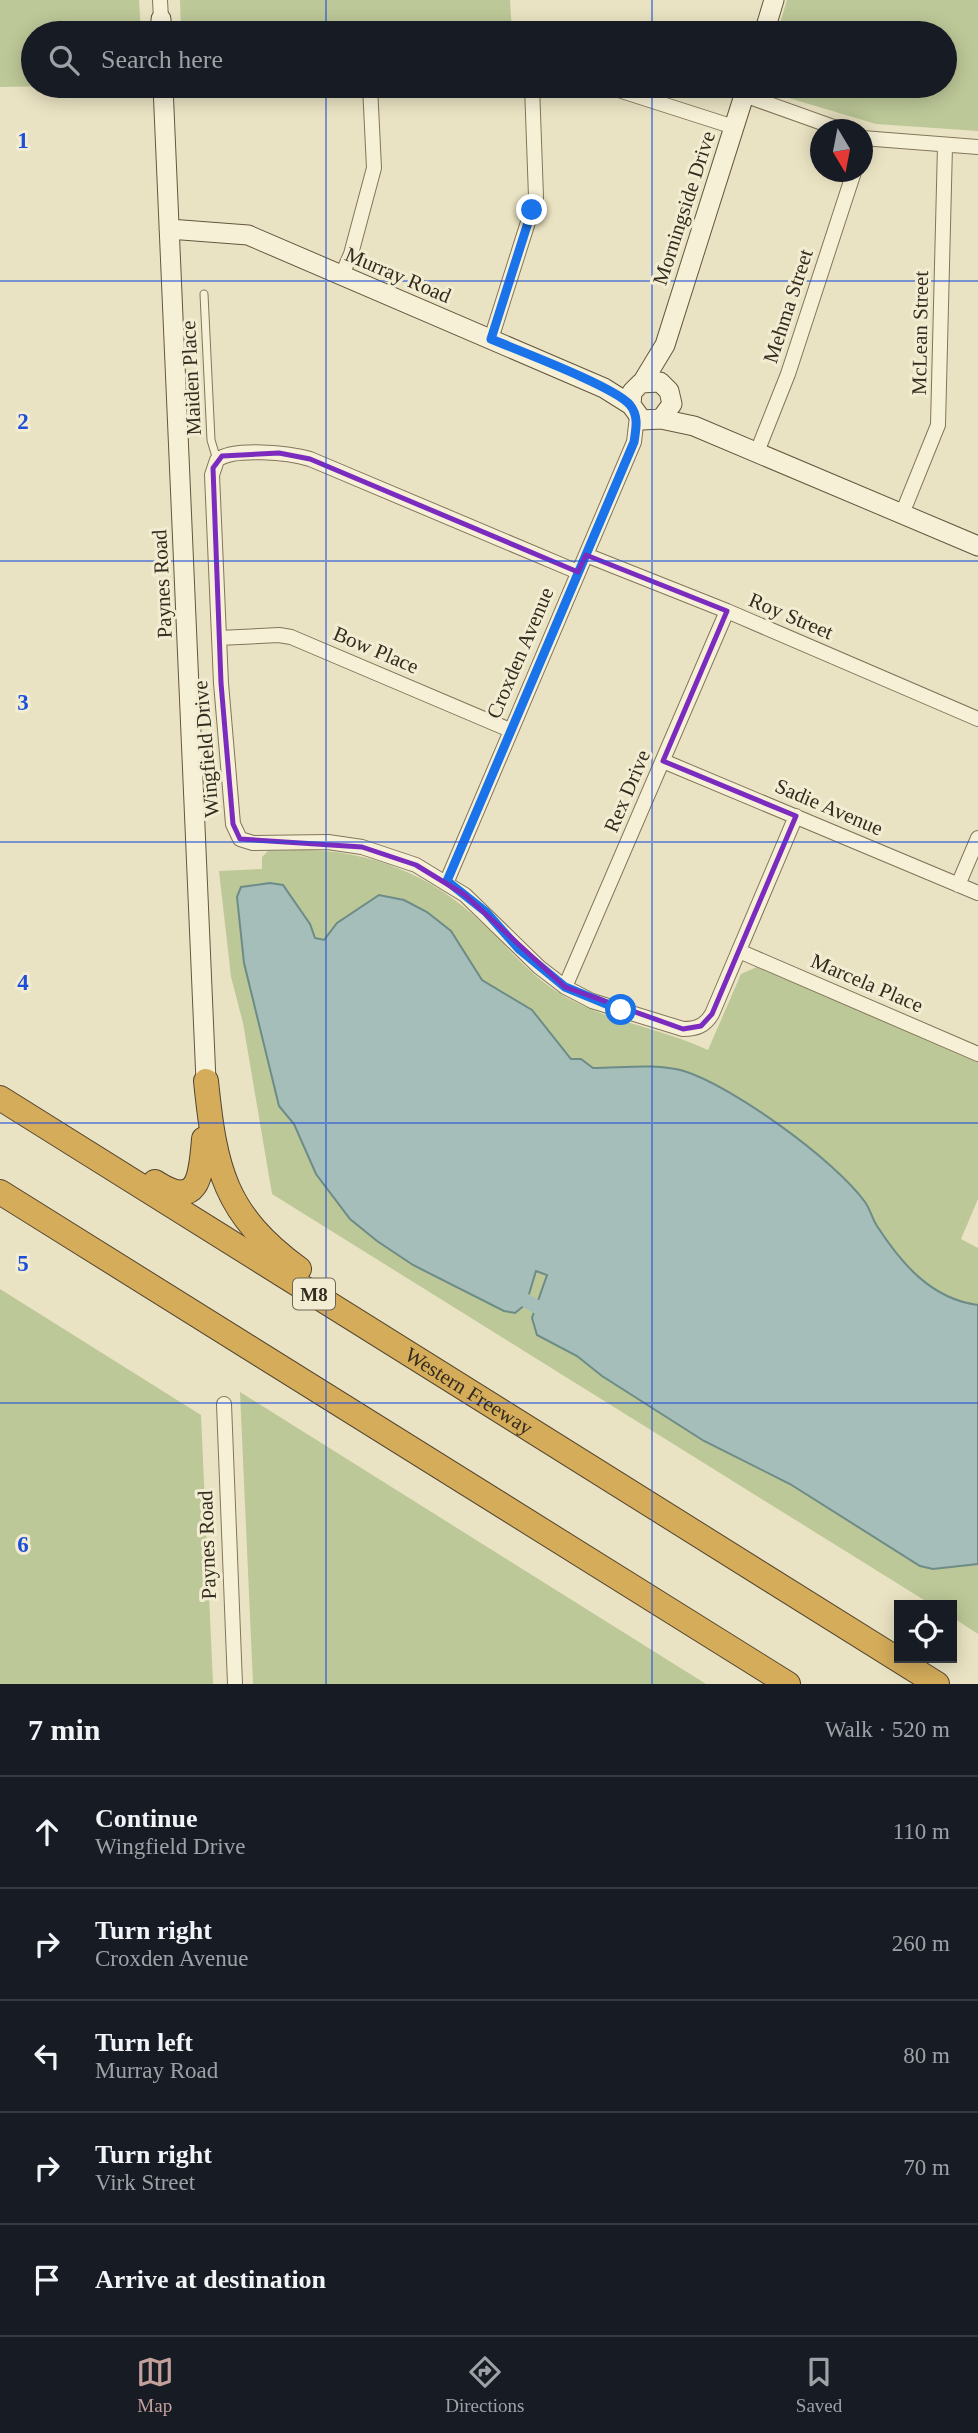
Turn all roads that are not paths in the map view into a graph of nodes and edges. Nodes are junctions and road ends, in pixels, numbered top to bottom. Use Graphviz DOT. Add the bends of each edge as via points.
graph roads {
  1 [pos="774,0"];
  2 [pos="768,21"];
  3 [pos="164,98"];
  4 [pos="371,98"];
  5 [pos="532,98"];
  6 [pos="643,98"];
  7 [pos="744,98"];
  8 [pos="763,98"];
  9 [pos="815,119"];
  10 [pos="734,127"];
  11 [pos="873,141"];
  12 [pos="945,146"];
  13 [pos="978,147"];
  14 [pos="850,182"];
  15 [pos="169,229"];
  16 [pos="341,277"];
  17 [pos="204,294"];
  18 [pos="491,339"];
  19 [pos="665,345"];
  20 [pos="669,394"];
  21 [pos="644,405"];
  22 [pos="694,426"];
  23 [pos="757,452"];
  24 [pos="217,460"];
  25 [pos="902,514"];
  26 [pos="978,546"];
  27 [pos="586,555"];
  28 [pos="578,572"];
  29 [pos="727,611"];
  30 [pos="219,638"];
  31 [pos="978,719"];
  32 [pos="510,730"];
  33 [pos="663,761"];
  34 [pos="796,816"];
  35 [pos="978,838"];
  36 [pos="447,881"];
  37 [pos="958,885"];
  38 [pos="978,893"];
  39 [pos="739,951"];
  40 [pos="565,987"];
  41 [pos="978,1054"];
  42 [pos="206,1081"];
  43 [pos="0,1096"];
  44 [pos="0,1192"];
  45 [pos="224,1404"];
  46 [pos="500,1411"];
  47 [pos="235,1684"];
  48 [pos="788,1684"];
  49 [pos="937,1684"];
  1 -- 2 [label="street"];
  3 -- 15 [label="street, Paynes Road"];
  4 -- 16 [label="street" via="374,168"];
  5 -- 18 [label="street" via="536,197"];
  6 -- 10 [label="street"];
  7 -- 10 [label="street, Morningside Drive"];
  8 -- 9 [label="street"];
  10 -- 19 [label="street, Morningside Drive"];
  11 -- 12 [label="street"];
  12 -- 13 [label="street"];
  12 -- 25 [label="street, McLean Street" via="938,425"];
  14 -- 23 [label="street, Mehma Street" via="788,374"];
  15 -- 16 [label="street, Murray Road" via="248,235"];
  15 -- 42 [label="street, Paynes Road"];
  16 -- 18 [label="street, Murray Road"];
  17 -- 24 [label="lane, Maiden Place" via="211,440"];
  18 -- 21 [label="street, Murray Road"];
  19 -- 20 [label="street, Morningside Drive"];
  19 -- 21 [label="street, Morningside Drive"];
  20 -- 21 [label="street" via="670,410"];
  20 -- 21 [label="street" via="653,381"];
  20 -- 22 [label="street, Murray Road"];
  21 -- 22 [label="street, Murray Road"];
  21 -- 27 [label="street, Croxden Avenue" via="634,442"];
  22 -- 23 [label="street, Murray Road"];
  23 -- 25 [label="street, Murray Road"];
  24 -- 28 [label="street" via="230,455 279,453 310,459"];
  24 -- 30 [label="street, Wingfield Drive" via="212,475"];
  25 -- 26 [label="street, Murray Road"];
  27 -- 28 [label="street, Croxden Avenue"];
  27 -- 29 [label="street, Roy Street"];
  28 -- 32 [label="street, Croxden Avenue"];
  29 -- 31 [label="street, Roy Street"];
  29 -- 33 [label="street, Rex Drive"];
  30 -- 32 [label="street, Bow Place" via="291,638"];
  30 -- 36 [label="street, Wingfield Drive" via="233,824 240,839 362,847"];
  32 -- 36 [label="street, Croxden Avenue"];
  33 -- 34 [label="street, Sadie Avenue"];
  33 -- 40 [label="street, Rex Drive"];
  34 -- 37 [label="street, Sadie Avenue"];
  34 -- 39 [label="street, Wingfield Drive"];
  35 -- 37 [label="street"];
  36 -- 40 [label="street, Wingfield Drive"];
  37 -- 38 [label="street, Sadie Avenue"];
  39 -- 40 [label="street, Wingfield Drive" via="708,1021 693,1029 602,1004"];
  39 -- 41 [label="street, Marcela Place"];
  42 -- 43 [label="highway" via="201,1175 194,1189 180,1192 163,1187 87,1139"];
  42 -- 46 [label="highway" via="218,1166 235,1203 262,1238"];
  43 -- 46 [label="highway, Western Freeway / M8"];
  44 -- 48 [label="highway"];
  45 -- 47 [label="street, Paynes Road"];
  46 -- 49 [label="highway, Western Freeway / M8"];
}
